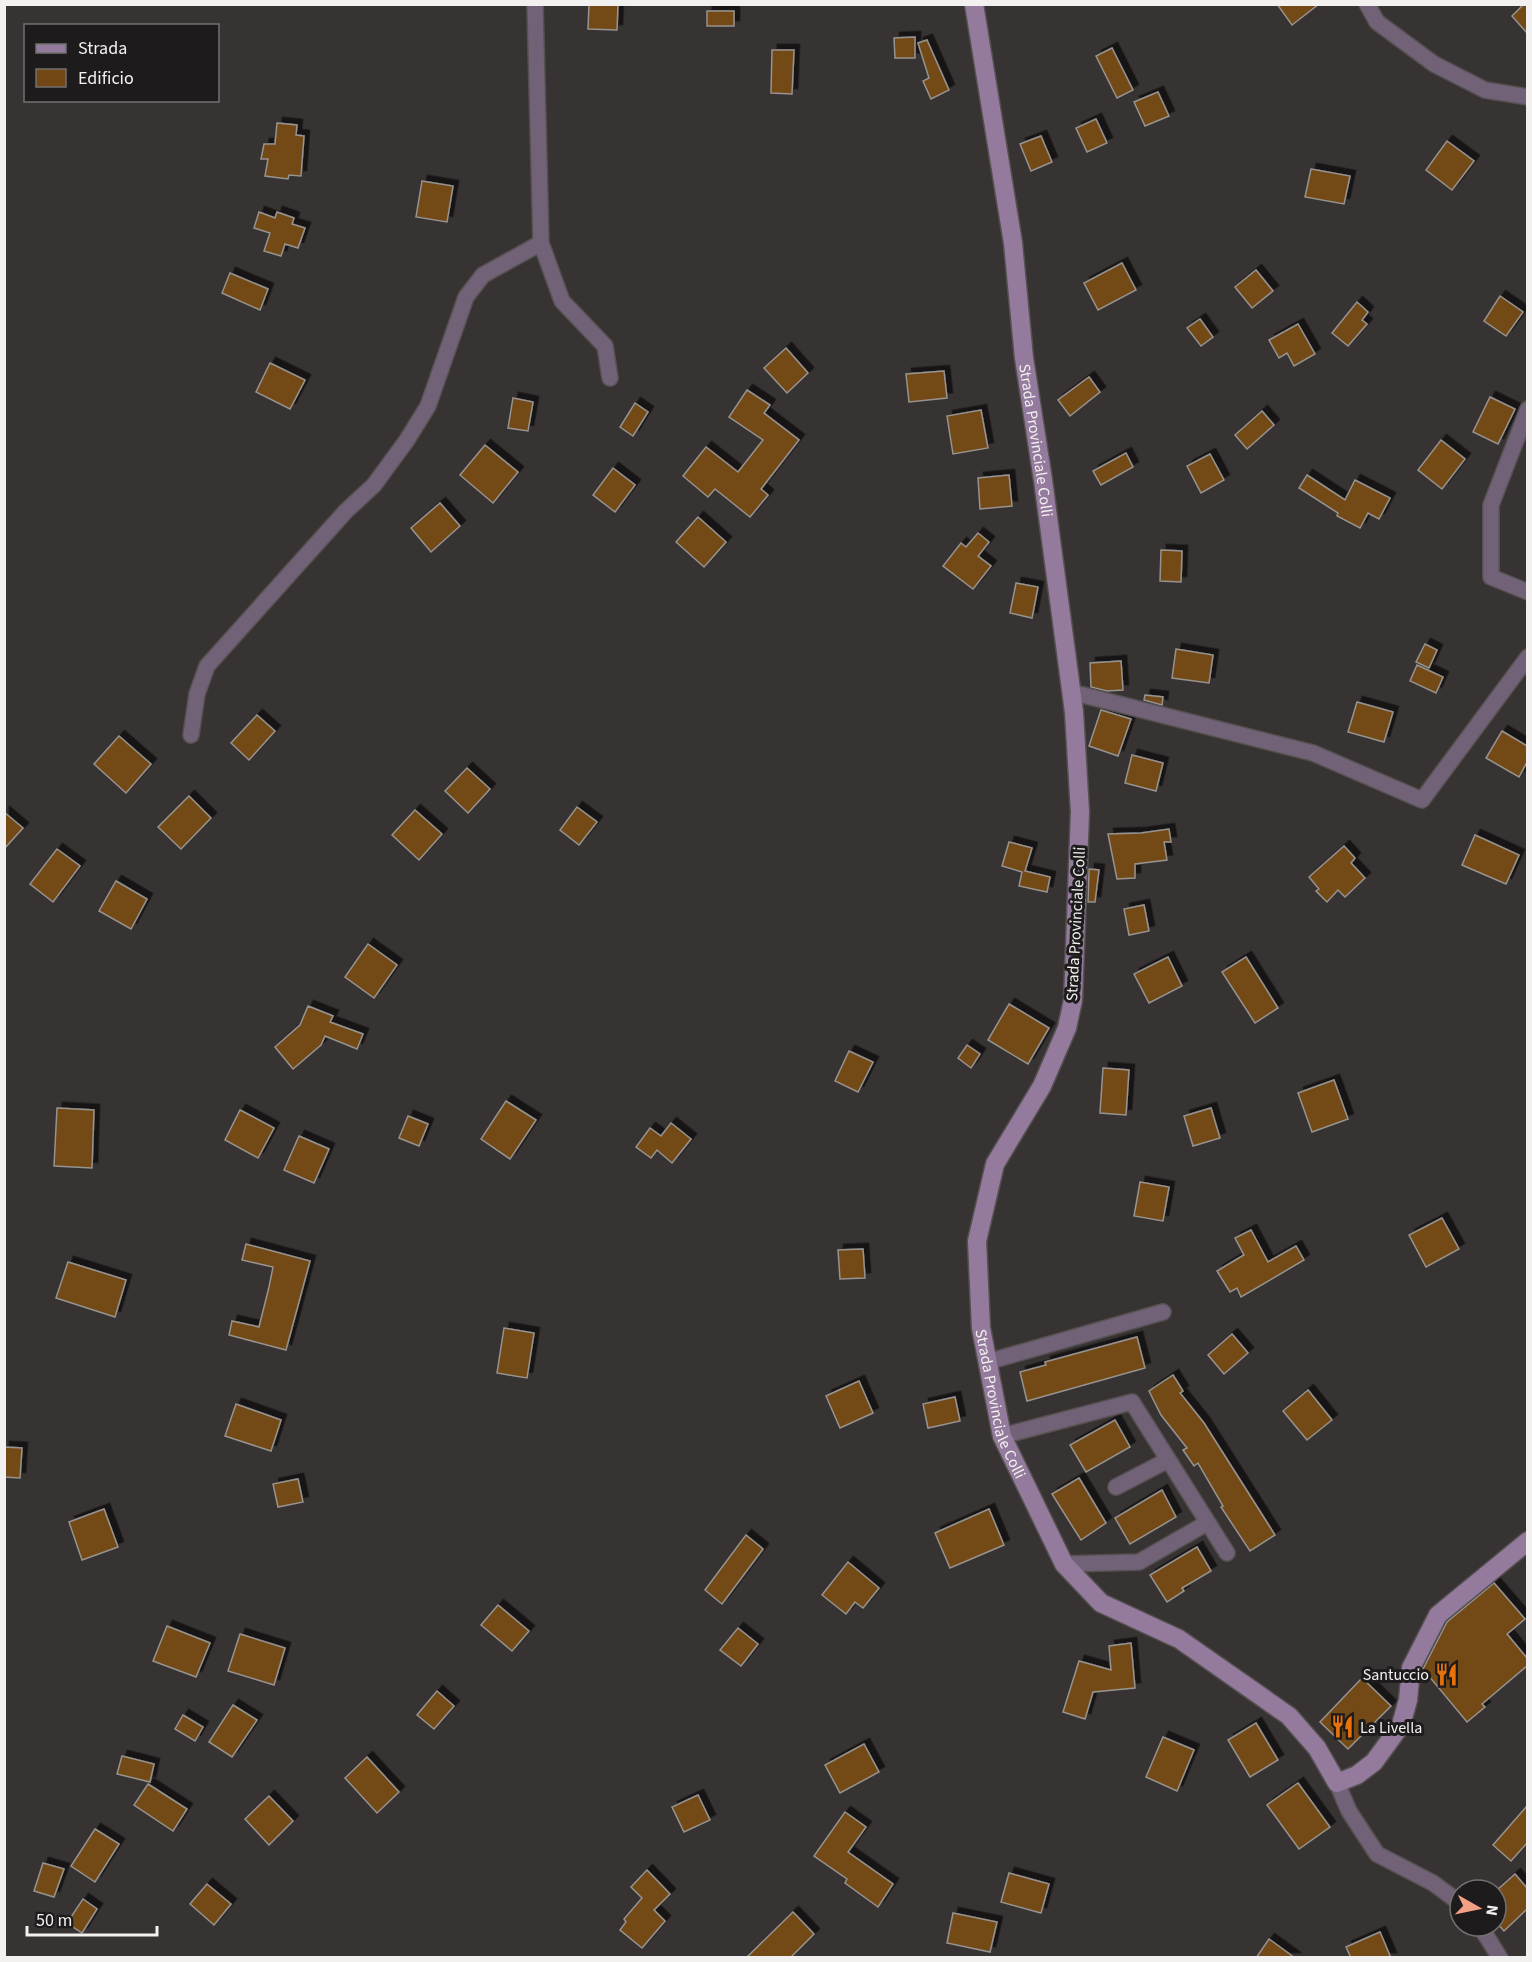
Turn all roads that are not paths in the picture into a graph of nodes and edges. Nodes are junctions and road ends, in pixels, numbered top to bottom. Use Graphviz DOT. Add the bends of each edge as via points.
graph roads {
  1 [pos="535,4"];
  2 [pos="974,4"];
  3 [pos="1367,4"];
  4 [pos="1527,97"];
  5 [pos="541,243"];
  6 [pos="610,378"];
  7 [pos="1527,409"];
  8 [pos="1527,592"];
  9 [pos="1527,657"];
  10 [pos="1071,692"];
  11 [pos="191,735"];
  12 [pos="1163,1312"];
  13 [pos="987,1362"];
  14 [pos="1002,1436"];
  15 [pos="1168,1460"];
  16 [pos="1116,1487"];
  17 [pos="1207,1523"];
  18 [pos="1527,1541"];
  19 [pos="1227,1553"];
  20 [pos="1064,1564"];
  21 [pos="1337,1783"];
  22 [pos="1448,1894"];
  23 [pos="1488,1938"];
  24 [pos="1500,1958"];
  1 -- 5 [label="street"];
  2 -- 10 [label="street, Strada Provinciale Colli" via="1014,243 1023,358"];
  3 -- 4 [label="street" via="1377,22 1434,64 1485,90"];
  5 -- 6 [label="street" via="562,301 605,346"];
  5 -- 11 [label="street" via="483,275 466,297 428,406 407,440 374,485 207,666 197,694"];
  7 -- 8 [label="street" via="1491,505 1491,577"];
  9 -- 10 [label="street" via="1422,800 1313,753"];
  10 -- 13 [label="street, Strada Provinciale Colli" via="1080,812 1073,1000 1067,1028 1042,1086 995,1164 979,1230 981,1328"];
  12 -- 13 [label="street"];
  13 -- 14 [label="street, Strada Provinciale Colli"];
  14 -- 15 [label="street" via="1132,1402"];
  14 -- 20 [label="street, Strada Provinciale Colli"];
  15 -- 16 [label="street"];
  15 -- 17 [label="street"];
  17 -- 19 [label="street"];
  17 -- 20 [label="street" via="1139,1562"];
  18 -- 21 [label="street" via="1438,1615 1411,1668 1401,1725 1374,1762"];
  20 -- 21 [label="street, Strada Provinciale Colli" via="1101,1603 1179,1639 1288,1716 1317,1748"];
  21 -- 22 [label="street" via="1349,1811 1377,1854"];
  23 -- 24 [label="street"];
}
